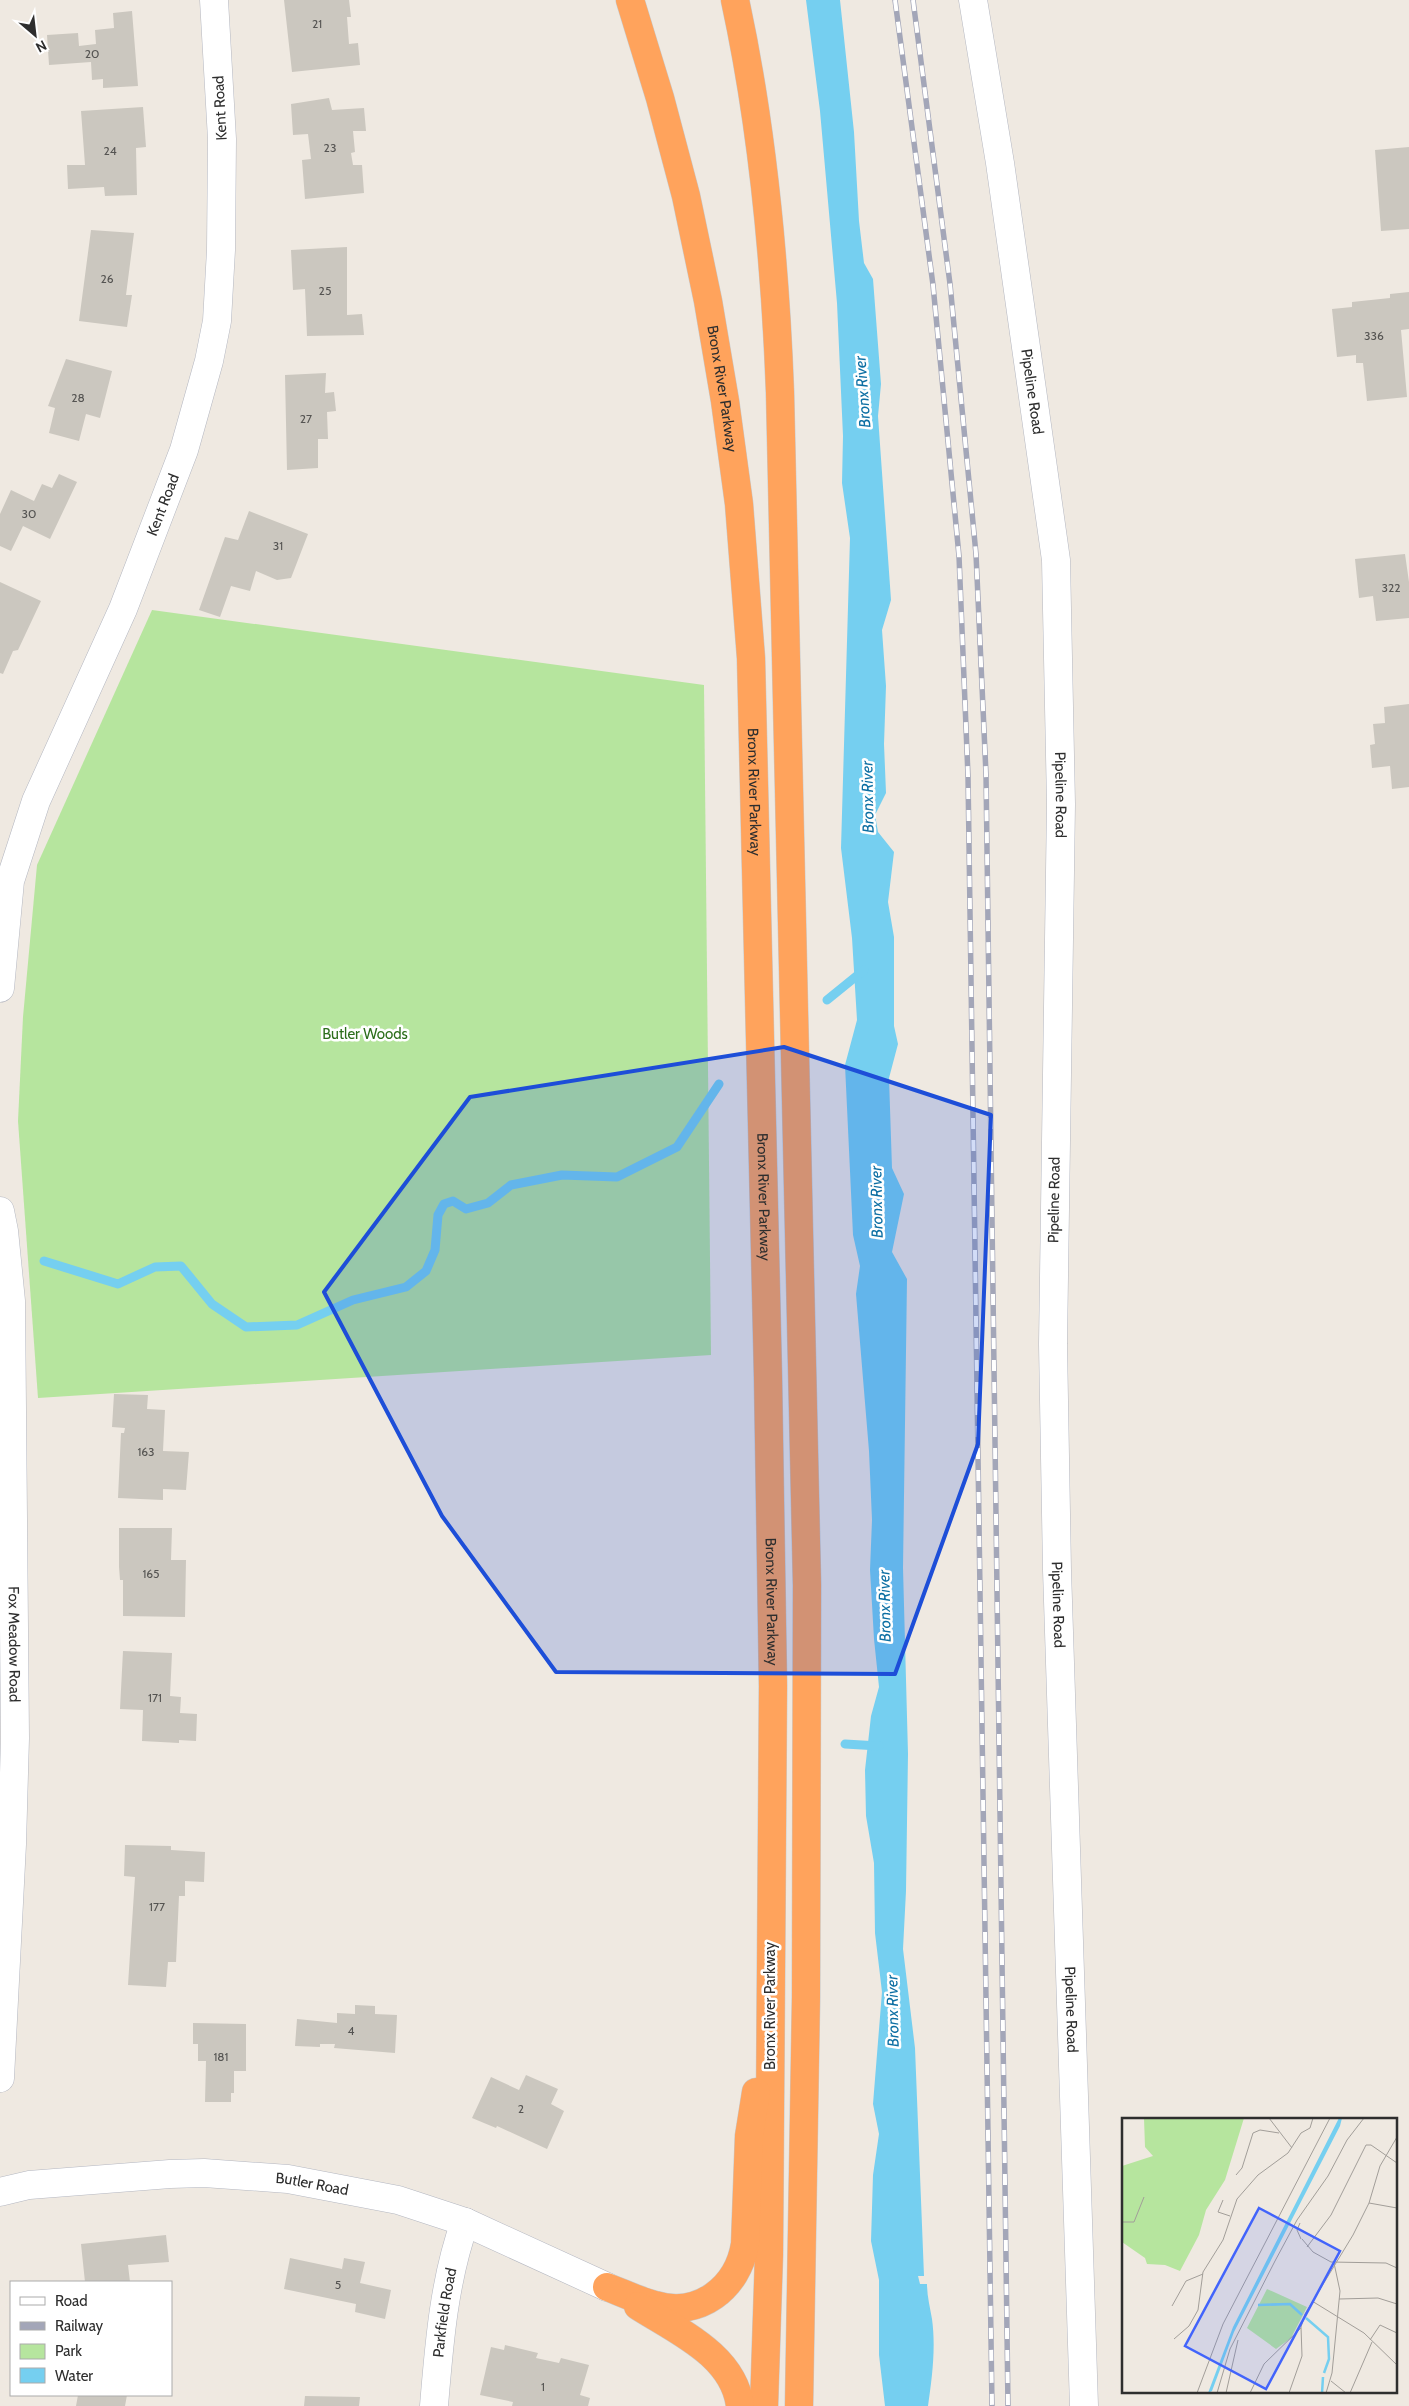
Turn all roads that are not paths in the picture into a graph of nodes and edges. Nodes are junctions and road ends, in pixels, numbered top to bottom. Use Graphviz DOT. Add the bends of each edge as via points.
graph roads {
  1 [pos="214,0"];
  2 [pos="630,0"];
  3 [pos="735,0"];
  4 [pos="973,0"];
  5 [pos="0,988"];
  6 [pos="0,1211"];
  7 [pos="7,1519"];
  8 [pos="770,2003"];
  9 [pos="0,2078"];
  10 [pos="0,2192"];
  11 [pos="465,2222"];
  12 [pos="607,2287"];
  13 [pos="434,2406"];
  14 [pos="740,2406"];
  15 [pos="764,2406"];
  16 [pos="799,2406"];
  17 [pos="1084,2406"];
  1 -- 5 [label="street, Kent Road" via="222,139 221,250 217,321 209,361 184,450 123,609 36,801 10,881"];
  2 -- 8 [label="highway, Bronx River Parkway" via="675,156 708,301 732,451 748,607 772,1585"];
  3 -- 16 [label="highway" via="765,174 781,401 807,1585 806,1998"];
  4 -- 17 [label="street, Pipeline Road" via="1000,162 1056,560 1061,804 1053,1354"];
  6 -- 7 [label="street, Fox Meadow Road" via="11,1301"];
  7 -- 9 [label="street, Fox Meadow Road" via="15,1738"];
  8 -- 12 [label="highway" via="749,2136 744,2255 731,2281 724,2290 705,2302 680,2307 656,2306"];
  8 -- 15 [label="highway, Bronx River Parkway" via="769,2254"];
  10 -- 11 [label="street, Butler Road" via="29,2185 204,2173 288,2179 348,2189 398,2200"];
  11 -- 12 [label="street, Butler Road"];
  11 -- 13 [label="street, Parkfield Road" via="458,2241 441,2333"];
  12 -- 14 [label="highway" via="696,2343 719,2362 736,2387"];
}
